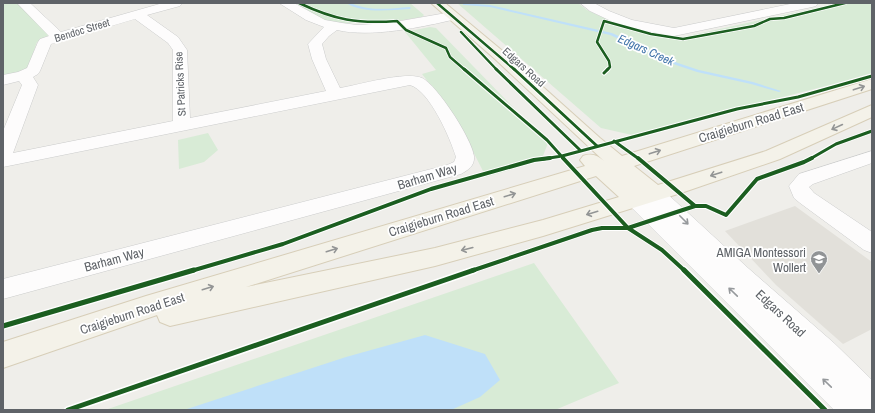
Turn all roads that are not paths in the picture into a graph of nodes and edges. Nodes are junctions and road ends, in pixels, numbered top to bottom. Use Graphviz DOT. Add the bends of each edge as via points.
graph roads {
  1 [pos="23,3"];
  2 [pos="176,3"];
  3 [pos="285,3"];
  4 [pos="430,3"];
  5 [pos="586,3"];
  6 [pos="812,3"];
  7 [pos="789,5"];
  8 [pos="445,12"];
  9 [pos="137,14"];
  10 [pos="334,26"];
  11 [pos="58,37"];
  12 [pos="22,76"];
  13 [pos="3,80"];
  14 [pos="872,84"];
  15 [pos="335,94"];
  16 [pos="872,110"];
  17 [pos="182,125"];
  18 [pos="3,154"];
  19 [pos="872,156"];
  20 [pos="3,161"];
  21 [pos="609,166"];
  22 [pos="646,197"];
  23 [pos="872,244"];
  24 [pos="3,288"];
  25 [pos="7,354"];
  26 [pos="872,400"];
  27 [pos="855,410"];
  1 -- 11 [label="street"];
  2 -- 9 [label="street, Bendoc Street"];
  3 -- 10 [label="street"];
  4 -- 8 [label="main road, Edgars Road"];
  5 -- 7 [label="street" via="615,18 652,29 674,32"];
  6 -- 7 [label="street"];
  8 -- 10 [label="street" via="374,28"];
  8 -- 21 [label="main road, Edgars Road" via="489,63"];
  9 -- 11 [label="street, Bendoc Street"];
  9 -- 17 [label="street, St Patricks Rise" via="173,40 180,50"];
  10 -- 15 [label="street" via="315,44"];
  11 -- 12 [label="street, Bendoc Street" via="45,42 33,71"];
  12 -- 13 [label="street"];
  12 -- 18 [label="street" via="30,84"];
  21 -- 14 [label="main road, Craigieburn Road East, one-way"];
  15 -- 17 [label="street, Barham Way"];
  15 -- 24 [label="street, Barham Way" via="403,81 417,82 447,119 464,152 465,161 459,168 431,176"];
  16 -- 22 [label="main road, Craigieburn Road East, one-way" via="774,155"];
  17 -- 20 [label="street, Barham Way"];
  19 -- 23 [label="street" via="806,179 799,186 807,198"];
  21 -- 22 [label="main road, Edgars Road"];
  25 -- 21 [label="main road, Craigieburn Road East, one-way" via="153,305"];
  22 -- 25 [label="main road, Craigieburn Road East, one-way" via="435,257 192,308"];
  22 -- 26 [label="street, Edgars Road, one-way" via="739,275 824,352"];
  27 -- 22 [label="street, Edgars Road, one-way"];
}
